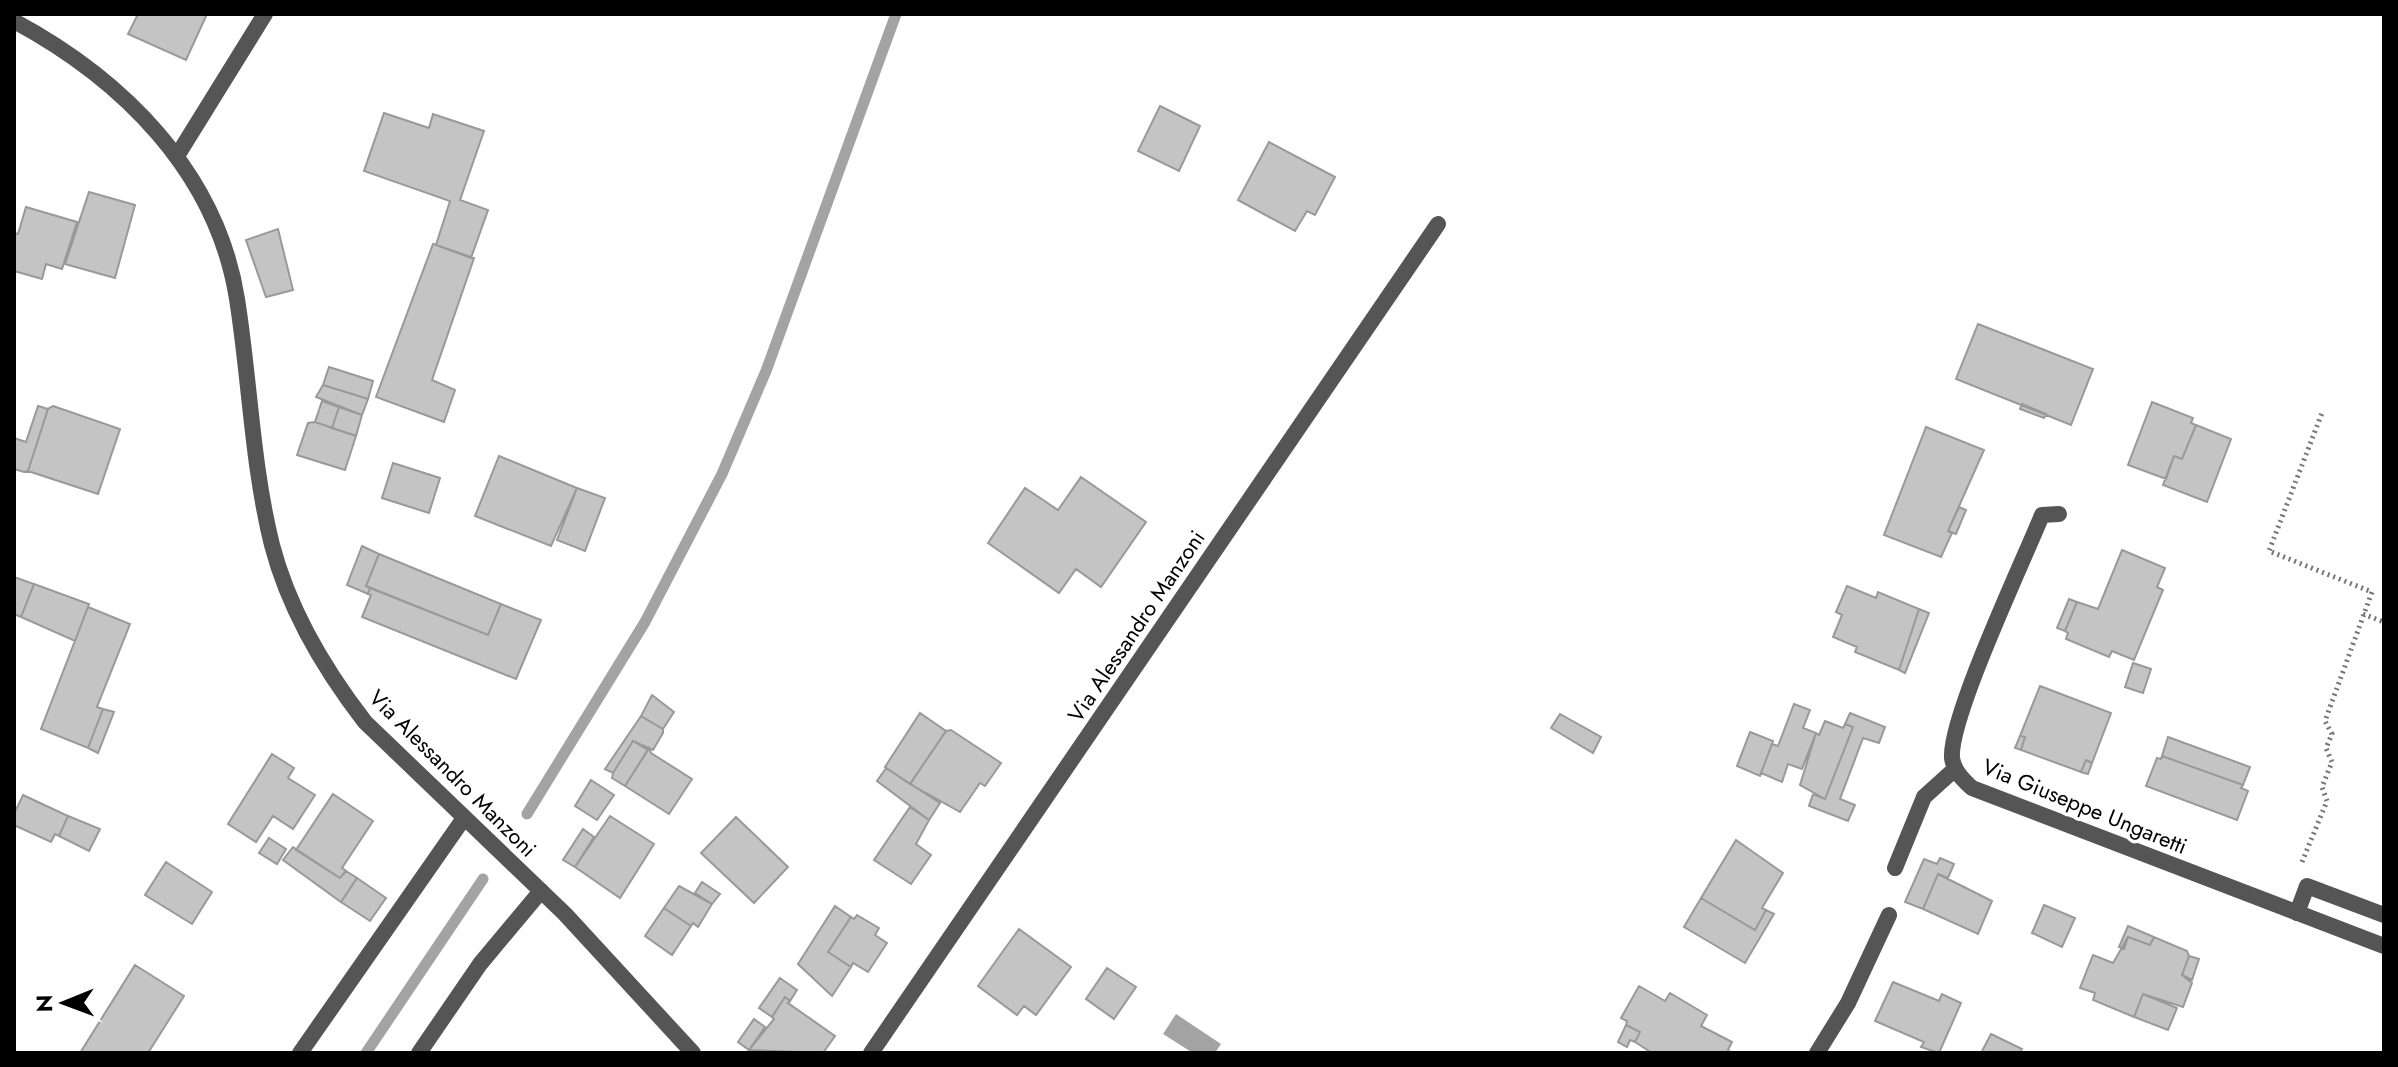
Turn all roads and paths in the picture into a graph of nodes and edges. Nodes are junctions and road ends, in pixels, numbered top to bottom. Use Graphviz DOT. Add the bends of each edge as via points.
graph roads {
  1 [pos="265,14"];
  2 [pos="14,21"];
  3 [pos="177,156"];
  4 [pos="1438,224"];
  5 [pos="2322,413"];
  6 [pos="2059,514"];
  7 [pos="2363,614"];
  8 [pos="2384,622"];
  9 [pos="1955,769"];
  10 [pos="464,818"];
  11 [pos="1895,868"];
  12 [pos="541,891"];
  13 [pos="2290,910"];
  14 [pos="1889,915"];
  15 [pos="2384,915"];
  16 [pos="2384,946"];
  17 [pos="300,1053"];
  18 [pos="419,1053"];
  19 [pos="693,1053"];
  20 [pos="871,1053"];
  21 [pos="1817,1053"];
  1 -- 3 [label="street"];
  2 -- 3 [label="street, Via Alessandro Manzoni" via="99,75 141,111"];
  3 -- 10 [label="street, Via Alessandro Manzoni" via="205,201 236,295 272,545 291,603 338,687 365,722"];
  4 -- 20 [label="street, Via Alessandro Manzoni"];
  5 -- 7 [label="path" via="2269,551 2372,592"];
  6 -- 9 [label="street, Via Giuseppe Ungaretti" via="2042,515 1957,729"];
  7 -- 8 [label="path"];
  7 -- 13 [label="path" via="2325,721 2332,734 2326,748 2332,762 2322,787 2327,801"];
  9 -- 11 [label="street" via="1924,797"];
  9 -- 13 [label="street, Via Giuseppe Ungaretti" via="1972,788"];
  10 -- 12 [label="street, Via Alessandro Manzoni"];
  10 -- 17 [label="street"];
  12 -- 18 [label="street" via="480,964"];
  12 -- 19 [label="street, Via Alessandro Manzoni"];
  13 -- 15 [label="street" via="2307,886"];
  13 -- 16 [label="street, Via Giuseppe Ungaretti"];
  14 -- 21 [label="street" via="1848,1003"];
}
